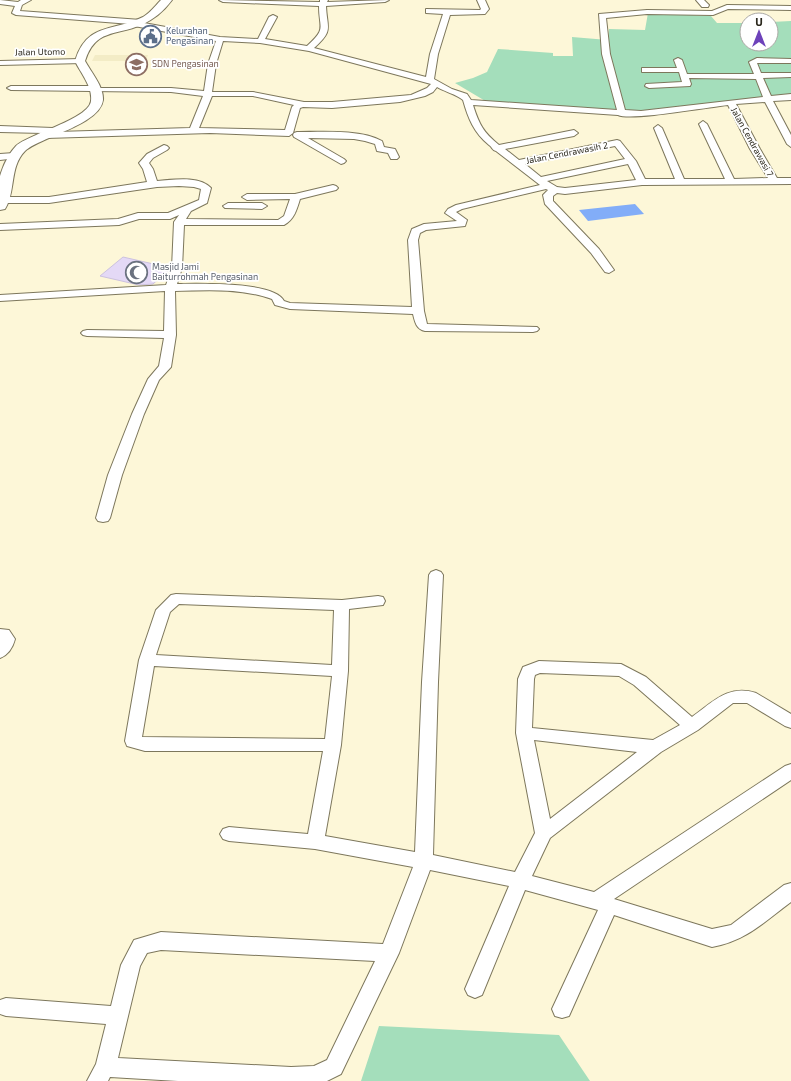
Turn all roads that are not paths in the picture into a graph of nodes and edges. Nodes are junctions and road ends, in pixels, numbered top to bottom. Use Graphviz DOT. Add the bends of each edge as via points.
graph roads {
  1 [pos="27,0"];
  2 [pos="167,0"];
  3 [pos="224,0"];
  4 [pos="376,0"];
  5 [pos="385,0"];
  6 [pos="481,0"];
  7 [pos="700,0"];
  8 [pos="0,2"];
  9 [pos="323,2"];
  10 [pos="18,4"];
  11 [pos="667,5"];
  12 [pos="791,8"];
  13 [pos="429,11"];
  14 [pos="450,12"];
  15 [pos="273,17"];
  16 [pos="138,23"];
  17 [pos="220,39"];
  18 [pos="260,41"];
  19 [pos="309,49"];
  20 [pos="678,60"];
  21 [pos="80,61"];
  22 [pos="791,61"];
  23 [pos="0,63"];
  24 [pos="645,70"];
  25 [pos="683,73"];
  26 [pos="791,75"];
  27 [pos="759,76"];
  28 [pos="434,83"];
  29 [pos="649,86"];
  30 [pos="11,88"];
  31 [pos="93,89"];
  32 [pos="207,94"];
  33 [pos="791,97"];
  34 [pos="768,99"];
  35 [pos="469,102"];
  36 [pos="731,102"];
  37 [pos="303,104"];
  38 [pos="622,114"];
  39 [pos="703,124"];
  40 [pos="658,128"];
  41 [pos="0,129"];
  42 [pos="194,130"];
  43 [pos="49,133"];
  44 [pos="574,133"];
  45 [pos="293,134"];
  46 [pos="791,144"];
  47 [pos="164,148"];
  48 [pos="496,148"];
  49 [pos="0,156"];
  50 [pos="14,156"];
  51 [pos="394,157"];
  52 [pos="341,161"];
  53 [pos="631,161"];
  54 [pos="516,163"];
  55 [pos="731,181"];
  56 [pos="774,181"];
  57 [pos="791,181"];
  58 [pos="642,182"];
  59 [pos="681,182"];
  60 [pos="153,185"];
  61 [pos="547,185"];
  62 [pos="333,188"];
  63 [pos="247,197"];
  64 [pos="1,202"];
  65 [pos="293,202"];
  66 [pos="228,206"];
  67 [pos="188,209"];
  68 [pos="179,222"];
  69 [pos="0,227"];
  70 [pos="609,270"];
  71 [pos="170,288"];
  72 [pos="0,298"];
  73 [pos="418,311"];
  74 [pos="532,328"];
  75 [pos="87,332"];
  76 [pos="170,335"];
  77 [pos="103,518"];
  78 [pos="436,575"];
  79 [pos="378,601"];
  80 [pos="342,605"];
  81 [pos="0,634"];
  82 [pos="0,652"];
  83 [pos="147,660"];
  84 [pos="340,671"];
  85 [pos="791,722"];
  86 [pos="692,726"];
  87 [pos="524,733"];
  88 [pos="333,745"];
  89 [pos="655,747"];
  90 [pos="791,771"];
  91 [pos="544,833"];
  92 [pos="229,834"];
  93 [pos="315,842"];
  94 [pos="424,861"];
  95 [pos="520,881"];
  96 [pos="791,891"];
  97 [pos="602,903"];
  98 [pos="389,953"];
  99 [pos="475,989"];
  100 [pos="6,1006"];
  101 [pos="562,1009"];
  102 [pos="118,1016"];
  103 [pos="101,1074"];
  1 -- 10 [label="street"];
  2 -- 16 [label="main road" via="150,17"];
  3 -- 9 [label="street"];
  4 -- 5 [label="street"];
  4 -- 9 [label="street"];
  6 -- 14 [label="street" via="485,9 482,12"];
  7 -- 11 [label="street" via="705,5"];
  8 -- 10 [label="street"];
  9 -- 19 [label="street" via="324,34"];
  10 -- 16 [label="street" via="16,13"];
  12 -- 38 [label="street" via="727,8 713,13 647,12 602,16 606,54"];
  13 -- 14 [label="street"];
  14 -- 28 [label="street" via="447,14 434,54"];
  15 -- 18 [label="street"];
  16 -- 17 [label="street"];
  16 -- 21 [label="main road" via="93,37"];
  17 -- 18 [label="street"];
  17 -- 32 [label="street" via="212,64"];
  18 -- 19 [label="street"];
  19 -- 28 [label="street"];
  20 -- 25 [label="street"];
  21 -- 23 [label="street, Jalan Utomo"];
  21 -- 31 [label="main road"];
  22 -- 27 [label="street" via="757,60 753,62"];
  24 -- 25 [label="street"];
  25 -- 27 [label="street"];
  25 -- 29 [label="street" via="687,84 685,85"];
  26 -- 27 [label="street"];
  27 -- 34 [label="street"];
  28 -- 35 [label="street" via="464,96"];
  28 -- 37 [label="street" via="433,87 414,96 393,100"];
  30 -- 31 [label="street"];
  31 -- 32 [label="street" via="171,90"];
  31 -- 43 [label="main road" via="97,101 91,112"];
  32 -- 37 [label="street" via="253,94"];
  32 -- 42 [label="street"];
  33 -- 34 [label="street"];
  34 -- 36 [label="street"];
  34 -- 46 [label="street"];
  35 -- 38 [label="street"];
  35 -- 48 [label="street" via="477,129"];
  36 -- 38 [label="street" via="641,114"];
  36 -- 56 [label="street, Jalan Cendrawasi 7"];
  37 -- 45 [label="street" via="296,107"];
  39 -- 55 [label="street"];
  40 -- 59 [label="street"];
  41 -- 43 [label="street"];
  42 -- 43 [label="street"];
  42 -- 45 [label="street"];
  43 -- 50 [label="main road" via="27,144"];
  44 -- 48 [label="street"];
  45 -- 51 [label="street" via="375,139 380,143 380,149 392,152"];
  45 -- 52 [label="street"];
  47 -- 60 [label="street" via="150,155 144,163"];
  48 -- 54 [label="street"];
  49 -- 50 [label="street"];
  50 -- 64 [label="main road"];
  53 -- 54 [label="street, Jalan Cendrawasih 2" via="617,143"];
  53 -- 58 [label="street"];
  53 -- 61 [label="street"];
  54 -- 61 [label="street"];
  55 -- 56 [label="street"];
  55 -- 59 [label="street"];
  56 -- 57 [label="street"];
  58 -- 59 [label="street"];
  58 -- 61 [label="street" via="565,190"];
  60 -- 64 [label="street" via="130,186 49,200"];
  60 -- 67 [label="street" via="205,185 204,201"];
  61 -- 70 [label="street" via="548,202 595,251"];
  61 -- 73 [label="street" via="450,211 462,220 462,224 424,227 416,231 413,240"];
  62 -- 65 [label="street"];
  63 -- 65 [label="street"];
  65 -- 66 [label="street"];
  65 -- 68 [label="street" via="284,221 280,223"];
  67 -- 68 [label="street"];
  67 -- 69 [label="street" via="170,216 138,216 118,222"];
  68 -- 71 [label="street" via="177,268"];
  71 -- 72 [label="street"];
  71 -- 73 [label="street" via="250,290 276,297 279,302 290,306"];
  71 -- 76 [label="street"];
  73 -- 74 [label="street" via="422,326 425,328"];
  75 -- 76 [label="street"];
  76 -- 77 [label="street" via="165,366 154,379 138,414 115,475"];
  78 -- 94 [label="street"];
  79 -- 80 [label="street"];
  80 -- 83 [label="street" via="176,599 163,610"];
  80 -- 84 [label="street"];
  81 -- 82 [label="street" via="4,634 7,639"];
  83 -- 84 [label="street"];
  83 -- 88 [label="street" via="133,742 145,745"];
  84 -- 88 [label="street"];
  85 -- 86 [label="street" via="750,697 740,696 729,698"];
  86 -- 87 [label="street" via="640,681 625,672 538,667 529,671 526,679"];
  86 -- 89 [label="street"];
  87 -- 89 [label="street"];
  87 -- 91 [label="street"];
  88 -- 93 [label="street"];
  89 -- 91 [label="street"];
  90 -- 97 [label="street"];
  91 -- 95 [label="street"];
  92 -- 93 [label="street"];
  93 -- 94 [label="street"];
  94 -- 95 [label="street"];
  94 -- 98 [label="street"];
  95 -- 97 [label="street"];
  95 -- 99 [label="street"];
  96 -- 97 [label="street" via="738,931 712,938"];
  97 -- 101 [label="street"];
  98 -- 102 [label="street" via="161,941 141,946 131,965"];
  98 -- 103 [label="street" via="334,1067 315,1076"];
  100 -- 102 [label="street"];
  102 -- 103 [label="street"];
}
